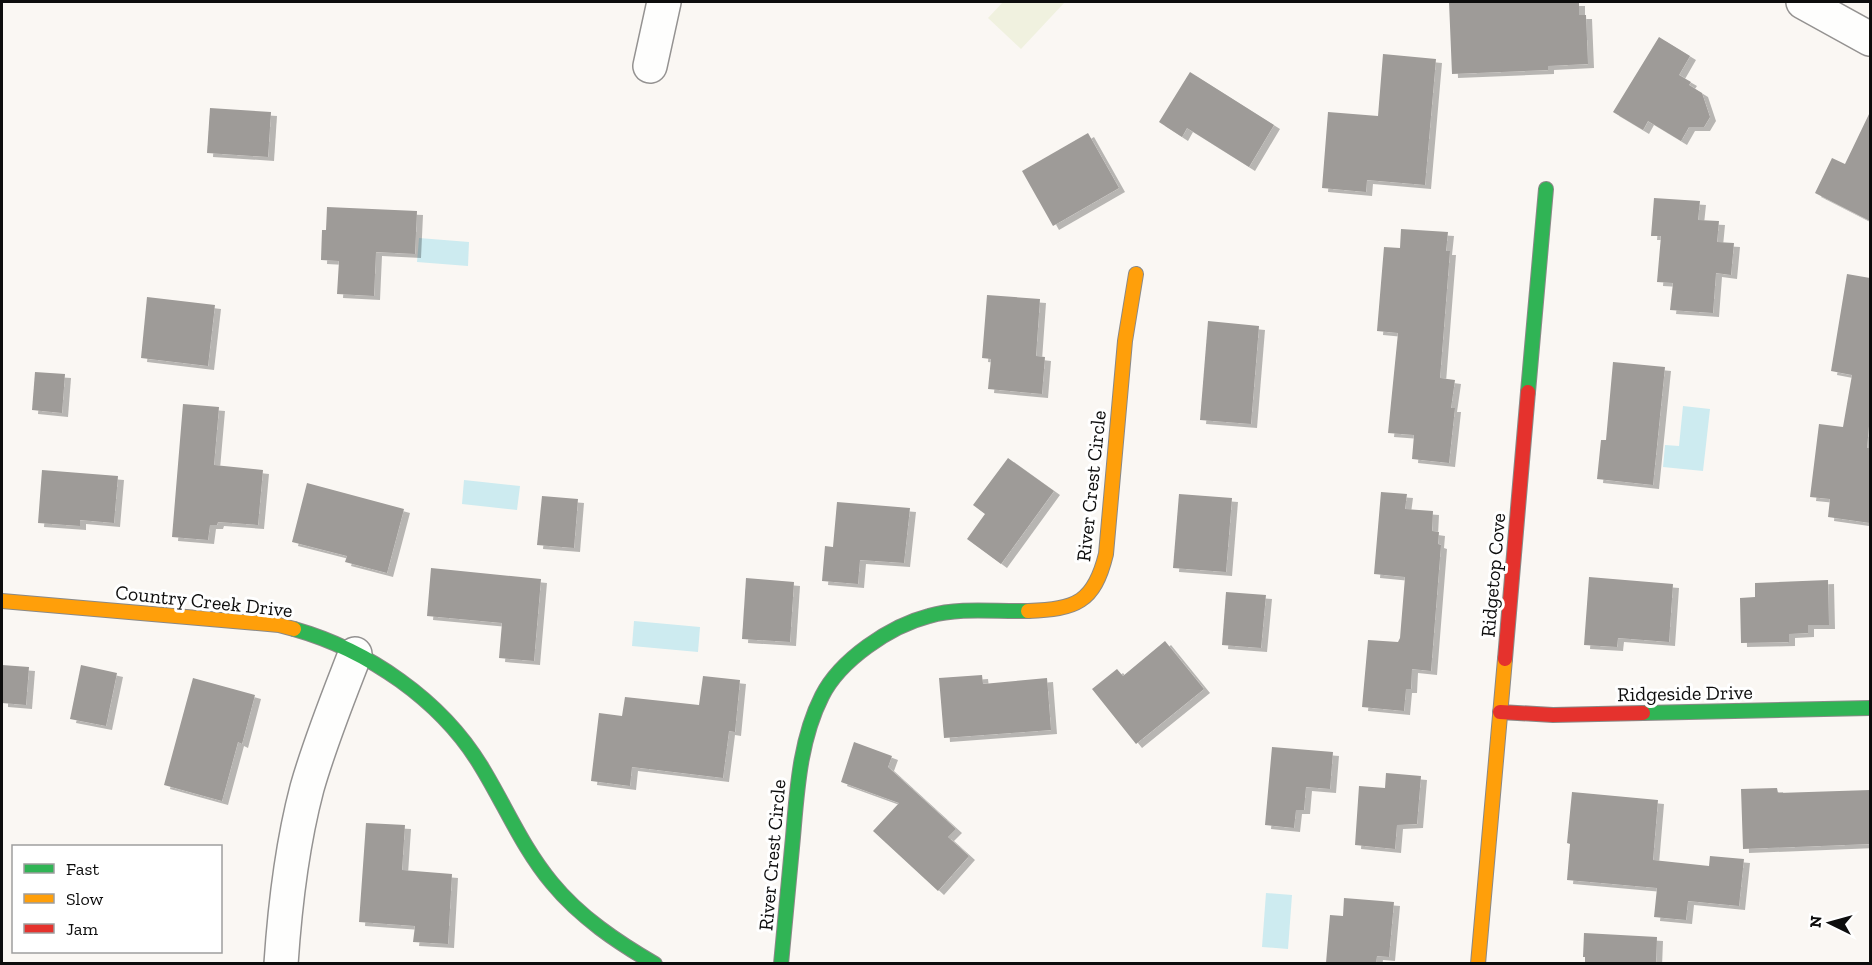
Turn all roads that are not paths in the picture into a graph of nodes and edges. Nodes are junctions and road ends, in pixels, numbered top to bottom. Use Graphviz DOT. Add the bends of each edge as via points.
graph roads {
  1 [pos="664,2"];
  2 [pos="1803,2"];
  3 [pos="1870,39"];
  4 [pos="650,66"];
  5 [pos="1546,189"];
  6 [pos="1136,274"];
  7 [pos="2,601"];
  8 [pos="355,654"];
  9 [pos="1870,708"];
  10 [pos="1500,712"];
  11 [pos="281,963"];
  12 [pos="655,963"];
  13 [pos="781,963"];
  14 [pos="1479,963"];
  1 -- 4 [label="street"];
  2 -- 3 [label="street"];
  5 -- 10 [label="street, Ridgetop Cove"];
  6 -- 13 [label="street, River Crest Circle" via="1125,340 1106,554 1096,585 1085,598 1057,610 945,613 910,622 876,640 835,678 808,729 800,767"];
  7 -- 8 [label="street, Country Creek Drive" via="279,625 318,636"];
  8 -- 11 [label="street" via="308,787 292,859"];
  8 -- 12 [label="street, Country Creek Drive" via="397,678 463,740 550,884 616,942"];
  9 -- 10 [label="street, Ridgeside Drive" via="1553,716"];
  10 -- 14 [label="street, Ridgetop Cove"];
}
